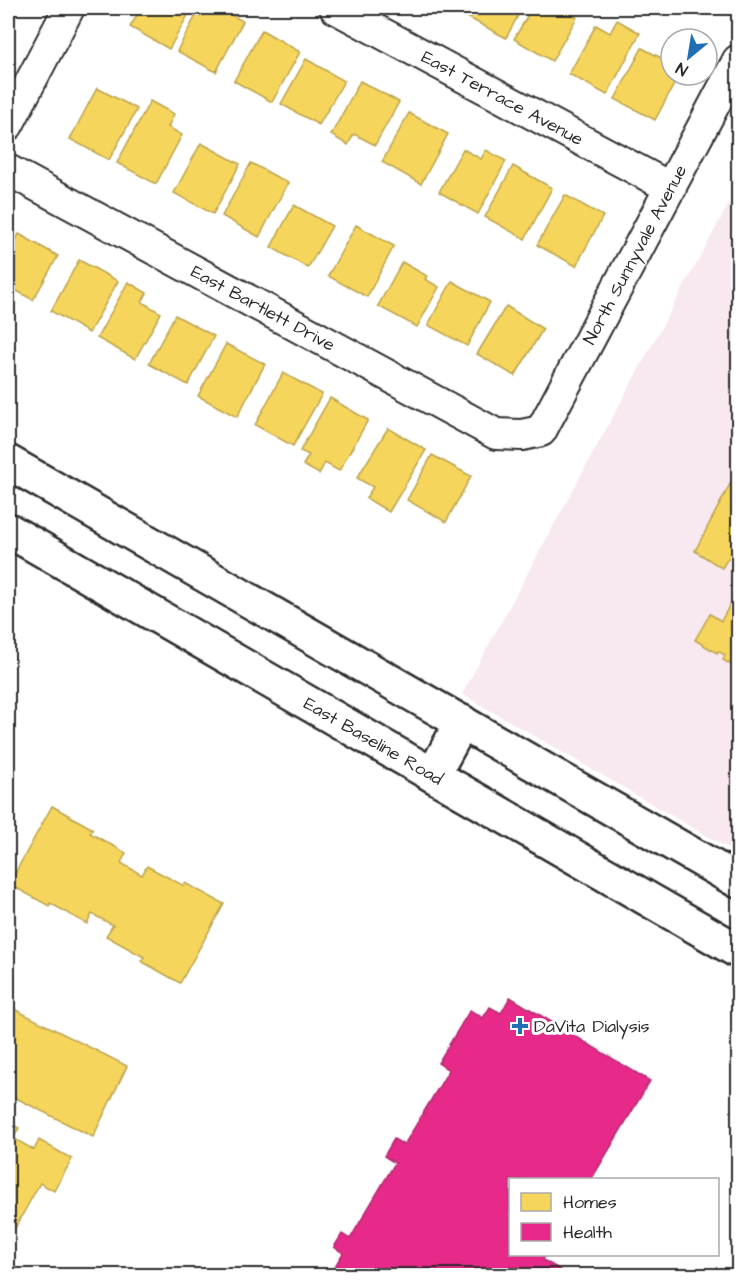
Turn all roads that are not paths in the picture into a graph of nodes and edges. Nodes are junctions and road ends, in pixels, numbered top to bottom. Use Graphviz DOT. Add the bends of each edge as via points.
graph roads {
  1 [pos="69,8"];
  2 [pos="335,8"];
  3 [pos="738,60"];
  4 [pos="8,125"];
  5 [pos="8,170"];
  6 [pos="671,188"];
  7 [pos="522,435"];
  8 [pos="8,462"];
  9 [pos="8,530"];
  10 [pos="462,722"];
  11 [pos="433,775"];
  12 [pos="738,881"];
  13 [pos="738,951"];
  1 -- 4 [label="street"];
  2 -- 6 [label="street, East Terrace Avenue"];
  3 -- 6 [label="street, North Sunnyvale Avenue"];
  5 -- 7 [label="street, East Bartlett Drive" via="496,434"];
  6 -- 7 [label="street, North Sunnyvale Avenue" via="542,431"];
  8 -- 10 [label="main road"];
  9 -- 11 [label="main road, East Baseline Road"];
  10 -- 11 [label="main road"];
  10 -- 12 [label="main road"];
  11 -- 13 [label="main road, East Baseline Road"];
}
